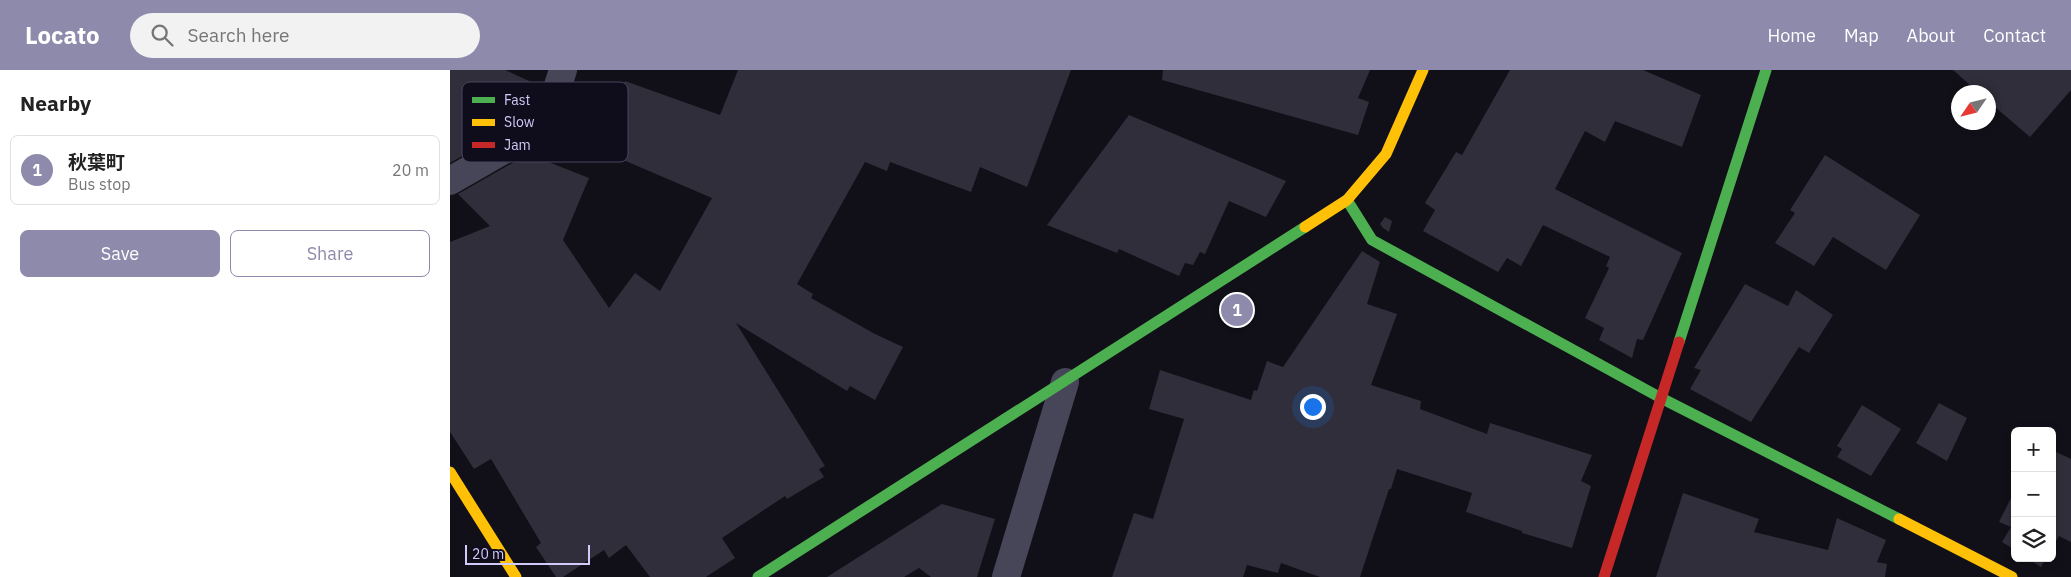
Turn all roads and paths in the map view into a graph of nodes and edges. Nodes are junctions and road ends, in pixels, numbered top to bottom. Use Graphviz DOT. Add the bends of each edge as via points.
graph roads {
  1 [pos="563,70"];
  2 [pos="1423,70"];
  3 [pos="1766,70"];
  4 [pos="559,82"];
  5 [pos="483,162"];
  6 [pos="450,181"];
  7 [pos="1347,200"];
  8 [pos="1065,382"];
  9 [pos="1661,398"];
  10 [pos="450,472"];
  11 [pos="516,577"];
  12 [pos="758,577"];
  13 [pos="1006,577"];
  14 [pos="1604,577"];
  15 [pos="2012,577"];
  1 -- 4 [label="street"];
  2 -- 7 [label="street" via="1386,154"];
  3 -- 9 [label="street"];
  5 -- 6 [label="street"];
  7 -- 8 [label="street"];
  7 -- 9 [label="street" via="1372,240"];
  8 -- 12 [label="street"];
  8 -- 13 [label="street"];
  9 -- 14 [label="street"];
  9 -- 15 [label="street"];
  10 -- 11 [label="street"];
}
